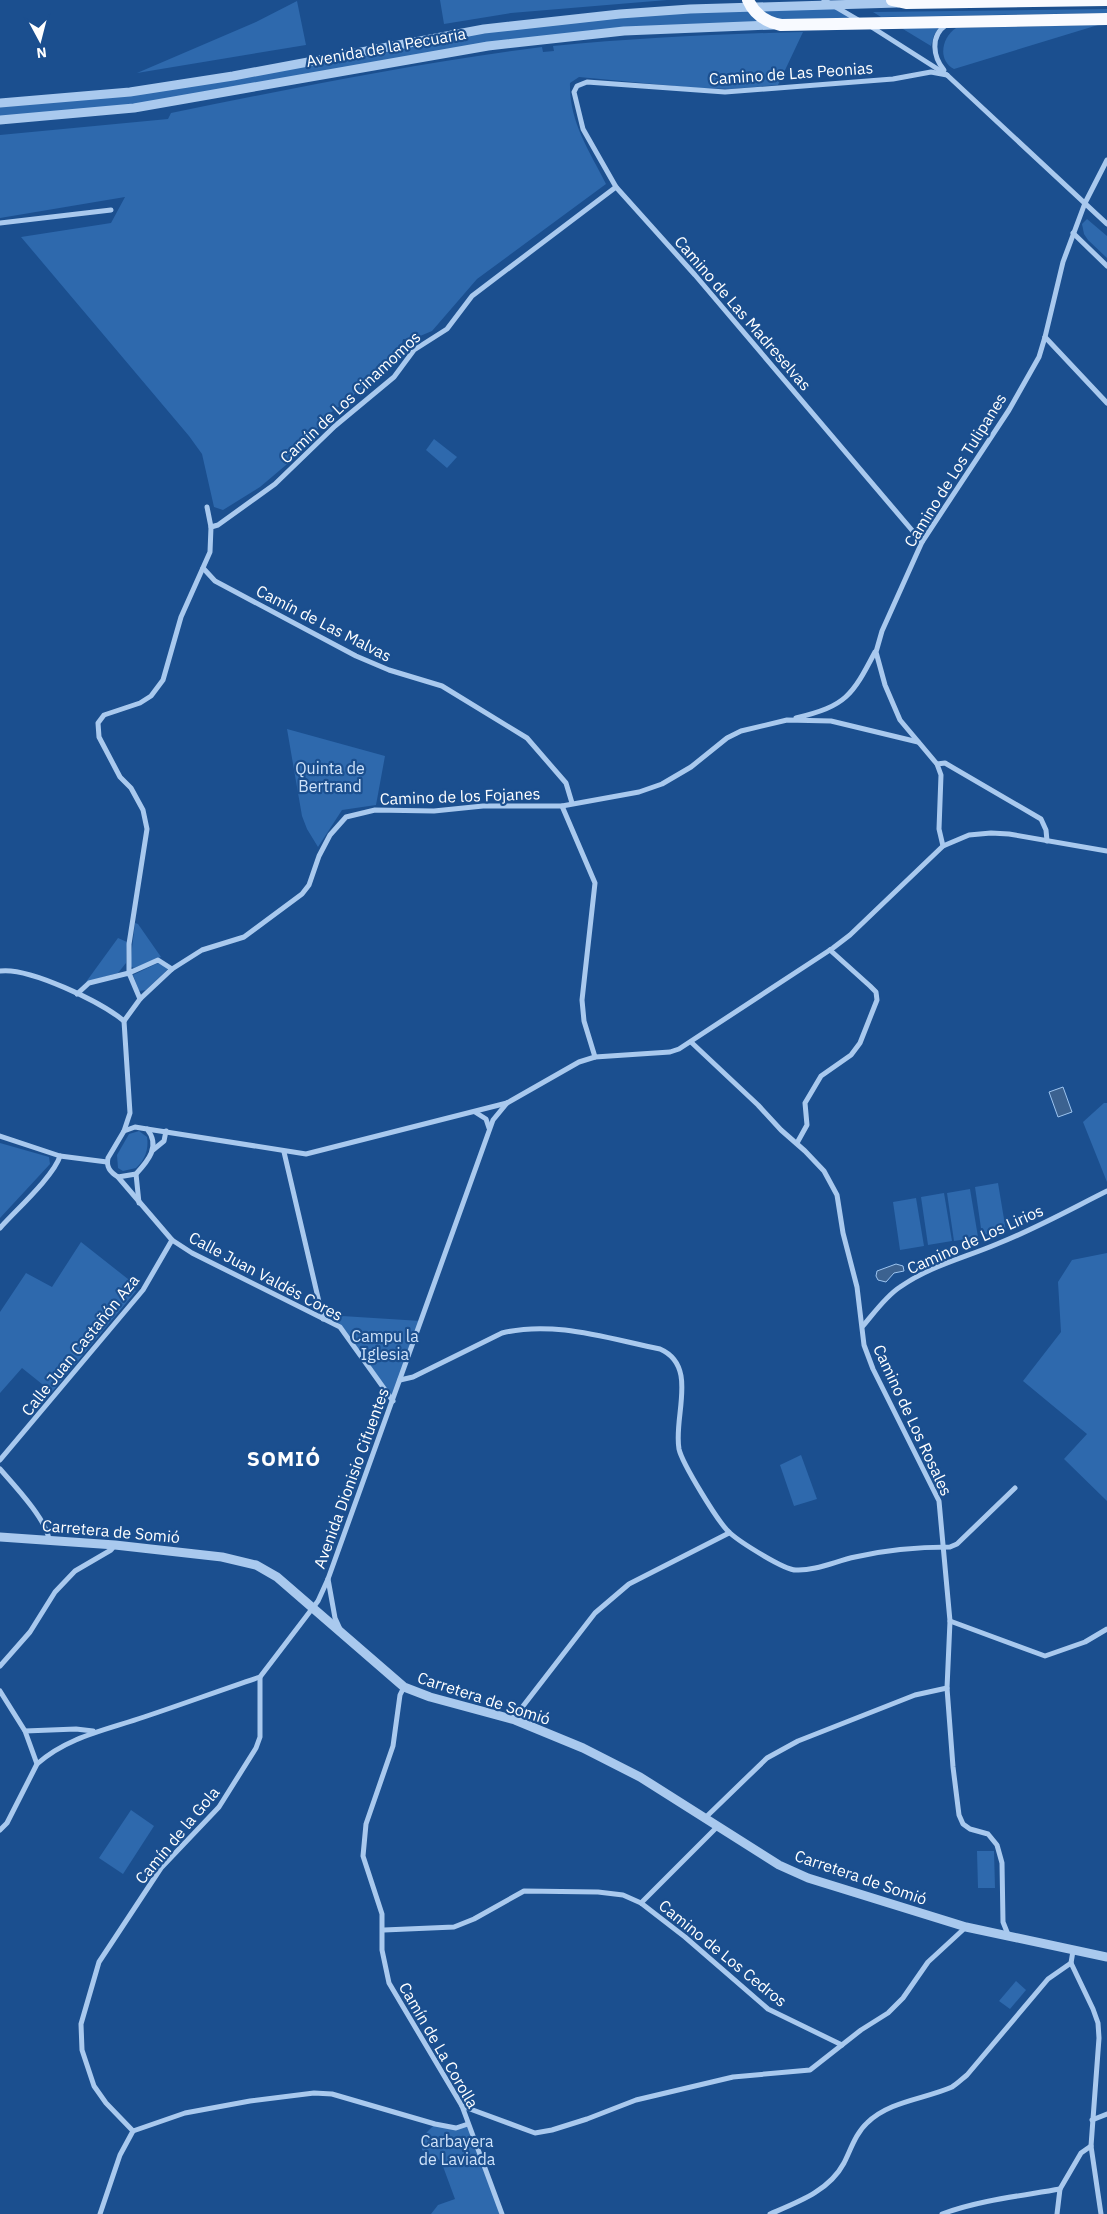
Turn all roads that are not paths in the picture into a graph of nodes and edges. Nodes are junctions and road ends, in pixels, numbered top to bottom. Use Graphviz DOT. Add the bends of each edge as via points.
graph roads {
  1 [pos="738,0"];
  2 [pos="892,0"];
  3 [pos="1107,0"];
  4 [pos="828,2"];
  5 [pos="906,3"];
  6 [pos="750,4"];
  7 [pos="723,8"];
  8 [pos="1107,19"];
  9 [pos="954,21"];
  10 [pos="864,23"];
  11 [pos="781,24"];
  12 [pos="947,75"];
  13 [pos="577,86"];
  14 [pos="0,103"];
  15 [pos="0,120"];
  16 [pos="1107,160"];
  17 [pos="616,187"];
  18 [pos="1085,203"];
  19 [pos="111,210"];
  20 [pos="0,223"];
  21 [pos="1107,224"];
  22 [pos="1073,233"];
  23 [pos="1107,266"];
  24 [pos="1045,337"];
  25 [pos="1107,403"];
  26 [pos="207,507"];
  27 [pos="211,527"];
  28 [pos="922,542"];
  29 [pos="203,568"];
  30 [pos="876,652"];
  31 [pos="832,708"];
  32 [pos="787,720"];
  33 [pos="831,721"];
  34 [pos="918,742"];
  35 [pos="937,764"];
  36 [pos="572,803"];
  37 [pos="562,806"];
  38 [pos="1048,841"];
  39 [pos="943,846"];
  40 [pos="1107,852"];
  41 [pos="830,950"];
  42 [pos="172,969"];
  43 [pos="0,971"];
  44 [pos="130,973"];
  45 [pos="77,994"];
  46 [pos="140,999"];
  47 [pos="124,1021"];
  48 [pos="691,1042"];
  49 [pos="595,1057"];
  50 [pos="507,1103"];
  51 [pos="475,1112"];
  52 [pos="130,1113"];
  53 [pos="139,1126"];
  54 [pos="490,1128"];
  55 [pos="147,1129"];
  56 [pos="124,1131"];
  57 [pos="166,1131"];
  58 [pos="0,1136"];
  59 [pos="797,1143"];
  60 [pos="153,1150"];
  61 [pos="284,1152"];
  62 [pos="60,1156"];
  63 [pos="107,1162"];
  64 [pos="136,1174"];
  65 [pos="118,1177"];
  66 [pos="1107,1191"];
  67 [pos="139,1203"];
  68 [pos="0,1228"];
  69 [pos="172,1240"];
  70 [pos="323,1319"];
  71 [pos="863,1326"];
  72 [pos="400,1380"];
  73 [pos="393,1402"];
  74 [pos="0,1460"];
  75 [pos="0,1469"];
  76 [pos="1015,1488"];
  77 [pos="729,1533"];
  78 [pos="0,1537"];
  79 [pos="49,1540"];
  80 [pos="115,1545"];
  81 [pos="944,1547"];
  82 [pos="328,1579"];
  83 [pos="313,1608"];
  84 [pos="950,1621"];
  85 [pos="1107,1629"];
  86 [pos="342,1634"];
  87 [pos="0,1666"];
  88 [pos="260,1677"];
  89 [pos="404,1687"];
  90 [pos="947,1688"];
  91 [pos="0,1691"];
  92 [pos="515,1720"];
  93 [pos="25,1731"];
  94 [pos="93,1731"];
  95 [pos="37,1764"];
  96 [pos="704,1819"];
  97 [pos="717,1827"];
  98 [pos="0,1830"];
  99 [pos="640,1903"];
  100 [pos="966,1927"];
  101 [pos="384,1930"];
  102 [pos="1009,1937"];
  103 [pos="1073,1951"];
  104 [pos="1107,1957"];
  105 [pos="1071,1963"];
  106 [pos="842,2045"];
  107 [pos="462,2106"];
  108 [pos="1107,2114"];
  109 [pos="1092,2120"];
  110 [pos="468,2124"];
  111 [pos="133,2130"];
  112 [pos="1091,2146"];
  113 [pos="1060,2189"];
  114 [pos="501,2212"];
  115 [pos="100,2214"];
  116 [pos="509,2214"];
  117 [pos="770,2214"];
  118 [pos="942,2214"];
  119 [pos="1057,2214"];
  120 [pos="1101,2214"];
  1 -- 7 [label="street, Avenida de la Pecuaria"];
  2 -- 5 [label="highway"];
  3 -- 5 [label="highway"];
  4 -- 5 [label="street, Avenida de la Pecuaria"];
  4 -- 6 [label="street, Avenida de la Pecuaria"];
  4 -- 10 [label="street"];
  6 -- 7 [label="street, Avenida de la Pecuaria"];
  6 -- 11 [label="highway, Avenida de la Pecuaria" via="761,17"];
  7 -- 14 [label="street, Avenida de la Pecuaria" via="620,14 484,29 130,92"];
  8 -- 9 [label="highway, Avenida de la Pecuaria"];
  9 -- 10 [label="highway, Avenida de la Pecuaria"];
  9 -- 12 [label="street" via="943,27 934,50 937,62"];
  10 -- 11 [label="highway, Avenida de la Pecuaria"];
  10 -- 12 [label="street"];
  11 -- 15 [label="street, Avenida de la Pecuaria" via="624,31 488,46 134,108"];
  12 -- 13 [label="street, Camino de Las Peonias" via="931,72 893,79 725,92 587,82"];
  12 -- 18 [label="street"];
  13 -- 17 [label="street, Camino de Las Madreselvas" via="574,96 583,129"];
  16 -- 18 [label="street, Camino de Los Tulipanes"];
  17 -- 27 [label="street, Camín de Los Cinamomos" via="472,296 447,329 414,350 394,378 335,426 275,484"];
  17 -- 28 [label="street, Camino de Las Madreselvas"];
  18 -- 21 [label="street"];
  18 -- 22 [label="street, Camino de Los Tulipanes"];
  19 -- 20 [label="street"];
  22 -- 23 [label="street"];
  22 -- 24 [label="street, Camino de Los Tulipanes" via="1062,262"];
  24 -- 25 [label="street"];
  24 -- 28 [label="street, Camino de Los Tulipanes" via="1039,357 1009,410"];
  26 -- 27 [label="street"];
  27 -- 29 [label="street" via="210,552"];
  28 -- 30 [label="street, Camino de Los Tulipanes"];
  29 -- 36 [label="street, Camín de Las Malvas" via="215,581 356,656 442,686 527,738 566,783"];
  29 -- 44 [label="street" via="181,617 166,673 158,689 140,703 104,715 98,723 99,737 120,777 131,788 143,810 147,829 129,944"];
  30 -- 31 [label="street, Camino de Los Tulipanes" via="852,692"];
  30 -- 34 [label="street" via="885,686 900,720"];
  31 -- 32 [label="street"];
  31 -- 33 [label="street"];
  32 -- 33 [label="street, Camino de los Fojanes"];
  32 -- 36 [label="street, Camino de los Fojanes" via="741,731 727,738 691,767 662,784 639,792"];
  33 -- 34 [label="street, Camino de los Fojanes"];
  34 -- 35 [label="street"];
  35 -- 38 [label="street" via="945,763 1041,819"];
  35 -- 39 [label="street" via="941,775 939,829"];
  36 -- 37 [label="street, Camino de los Fojanes"];
  37 -- 42 [label="street, Camino de los Fojanes" via="375,810 346,817 330,835 314,875 302,894 244,937 202,950"];
  37 -- 49 [label="street" via="595,883 582,1000 584,1022"];
  38 -- 39 [label="street" via="979,833"];
  38 -- 40 [label="street"];
  39 -- 41 [label="street" via="850,935"];
  41 -- 48 [label="street"];
  41 -- 59 [label="street" via="876,992 877,1000 860,1042 851,1055 820,1076 812,1090 804,1108 807,1125"];
  42 -- 44 [label="street" via="158,960"];
  42 -- 46 [label="street, Camino de los Fojanes"];
  43 -- 45 [label="street" via="36,977"];
  44 -- 45 [label="street" via="89,983"];
  44 -- 46 [label="street"];
  45 -- 47 [label="street" via="110,1009"];
  46 -- 47 [label="street, Camino de los Fojanes"];
  47 -- 52 [label="street"];
  48 -- 49 [label="street" via="670,1052"];
  48 -- 59 [label="street, Camino de Los Rosales"];
  49 -- 50 [label="street" via="579,1062"];
  50 -- 51 [label="street"];
  50 -- 54 [label="street, Avenida Dionisio Cifuentes" via="499,1110"];
  51 -- 54 [label="street" via="486,1119"];
  51 -- 61 [label="street" via="306,1154"];
  52 -- 53 [label="street"];
  52 -- 56 [label="street"];
  53 -- 55 [label="street"];
  53 -- 56 [label="street"];
  54 -- 72 [label="street, Avenida Dionisio Cifuentes"];
  55 -- 57 [label="street"];
  55 -- 60 [label="street" via="152,1136"];
  56 -- 63 [label="street"];
  57 -- 60 [label="street" via="164,1141"];
  57 -- 61 [label="street"];
  58 -- 62 [label="street"];
  59 -- 71 [label="street, Camino de Los Rosales" via="824,1171 836,1194"];
  60 -- 64 [label="street"];
  61 -- 70 [label="street"];
  62 -- 63 [label="street"];
  62 -- 68 [label="street" via="50,1173"];
  63 -- 65 [label="street" via="109,1170"];
  64 -- 65 [label="street"];
  64 -- 67 [label="street"];
  65 -- 67 [label="street, Calle Juan Valdés Cores"];
  66 -- 71 [label="street, Camino de Los Lirios" via="996,1245 924,1273 898,1288"];
  67 -- 69 [label="street, Calle Juan Valdés Cores"];
  69 -- 70 [label="street, Calle Juan Valdés Cores"];
  69 -- 74 [label="street, Calle Juan Castañón Aza" via="143,1290"];
  70 -- 73 [label="street, Calle Juan Valdés Cores" via="340,1327 347,1335"];
  71 -- 81 [label="street, Camino de Los Rosales" via="864,1345 873,1369 939,1501"];
  72 -- 73 [label="street, Avenida Dionisio Cifuentes"];
  72 -- 77 [label="street" via="514,1330 549,1327 668,1352 679,1367 682,1382 679,1448 685,1466"];
  73 -- 82 [label="street, Avenida Dionisio Cifuentes"];
  75 -- 79 [label="street" via="33,1509 48,1532"];
  76 -- 81 [label="street" via="957,1544"];
  77 -- 81 [label="street" via="783,1567 796,1570 857,1556"];
  77 -- 92 [label="street" via="628,1584 595,1614"];
  78 -- 79 [label="street, Carretera de Somió"];
  79 -- 80 [label="street, Carretera de Somió"];
  80 -- 83 [label="street, Carretera de Somió" via="222,1557 256,1565 277,1577"];
  80 -- 87 [label="street" via="76,1571 55,1592 30,1632"];
  81 -- 84 [label="street, Camino de Los Rosales"];
  82 -- 83 [label="street, Avenida Dionisio Cifuentes"];
  82 -- 86 [label="street" via="335,1618"];
  83 -- 86 [label="street, Carretera de Somió"];
  83 -- 88 [label="street"];
  84 -- 85 [label="street" via="1045,1656 1086,1642"];
  84 -- 90 [label="street, Camino de Los Rosales"];
  86 -- 89 [label="street, Carretera de Somió"];
  88 -- 94 [label="street" via="143,1718"];
  88 -- 111 [label="street, Camín de la Gola" via="260,1738 256,1748 219,1807 161,1868 99,1962 81,2024 82,2050 94,2086"];
  89 -- 92 [label="street, Carretera de Somió"];
  89 -- 101 [label="street, Camín de La Corolla" via="393,1746 366,1824 363,1844 363,1856"];
  90 -- 96 [label="street" via="915,1695 790,1745 767,1758"];
  90 -- 102 [label="street, Camino de Los Rosales" via="959,1815 963,1824 988,1834 997,1845 1002,1863 1003,1922"];
  91 -- 93 [label="street"];
  92 -- 96 [label="street, Carretera de Somió" via="583,1748 640,1777"];
  93 -- 94 [label="street"];
  93 -- 95 [label="street"];
  94 -- 95 [label="street" via="56,1749"];
  95 -- 98 [label="street" via="7,1823"];
  96 -- 97 [label="street, Carretera de Somió"];
  97 -- 99 [label="street"];
  97 -- 100 [label="street, Carretera de Somió" via="808,1878"];
  99 -- 101 [label="street, Camino de Los Cedros" via="598,1892 524,1890 454,1927"];
  99 -- 106 [label="street, Camino de Los Cedros" via="685,1937 768,2009"];
  100 -- 102 [label="street, Carretera de Somió"];
  100 -- 106 [label="street" via="928,1962 903,1998 888,2013"];
  101 -- 107 [label="street, Camín de La Corolla" via="382,1950 389,1983"];
  102 -- 103 [label="street, Carretera de Somió"];
  103 -- 104 [label="street, Carretera de Somió"];
  103 -- 105 [label="street"];
  105 -- 109 [label="street" via="1098,2023"];
  105 -- 117 [label="street" via="1048,1979 967,2075 953,2086 910,2100 867,2122 830,2183"];
  106 -- 107 [label="street" via="810,2070 733,2077 636,2100 543,2132 535,2133"];
  107 -- 110 [label="street, Camín de La Corolla"];
  108 -- 109 [label="street"];
  109 -- 112 [label="street"];
  110 -- 111 [label="street" via="456,2128 435,2124 332,2094 314,2093 185,2113"];
  110 -- 114 [label="street, Camín de La Corolla"];
  111 -- 115 [label="street" via="120,2155"];
  112 -- 113 [label="street" via="1082,2153"];
  112 -- 120 [label="street"];
  113 -- 118 [label="street" via="1000,2198"];
  113 -- 119 [label="street"];
  114 -- 116 [label="street"];
}
